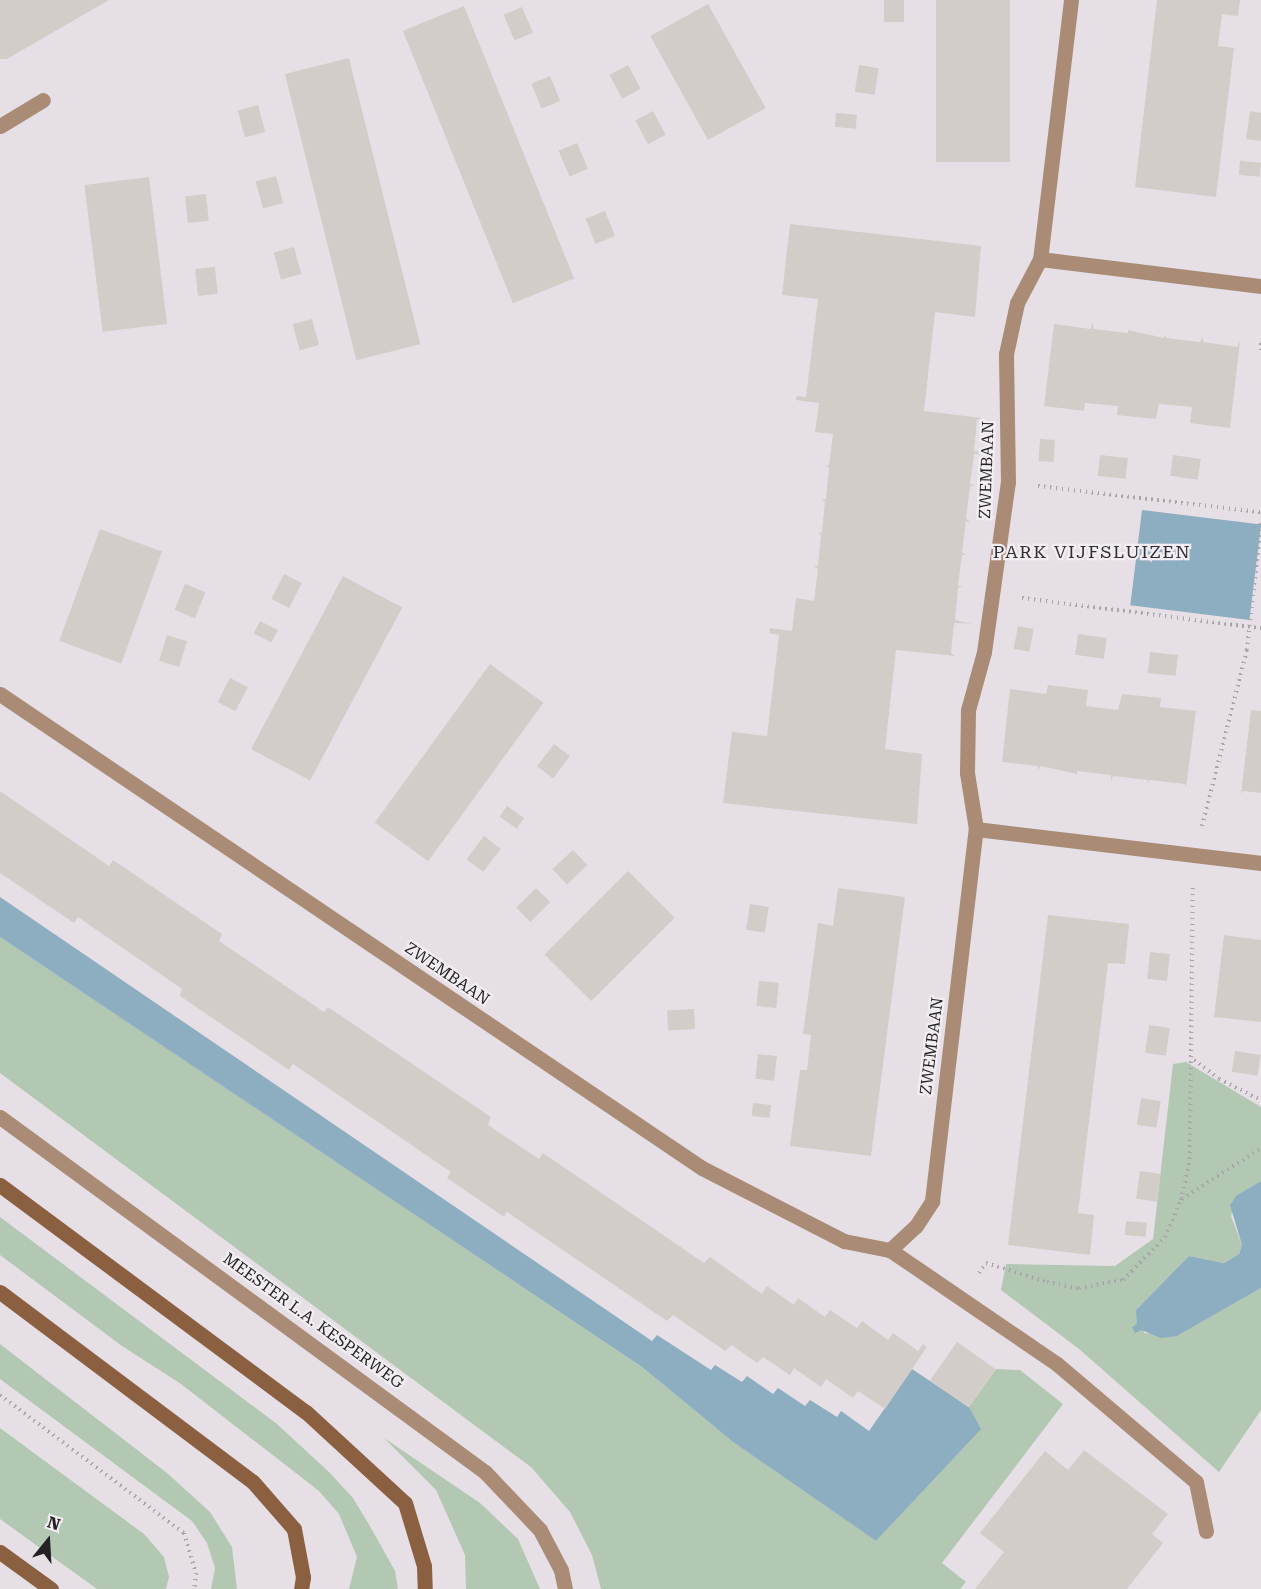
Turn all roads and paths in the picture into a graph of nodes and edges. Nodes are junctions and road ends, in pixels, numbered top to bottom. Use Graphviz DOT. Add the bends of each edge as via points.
graph roads {
  1 [pos="1071,0"];
  2 [pos="43,100"];
  3 [pos="0,126"];
  4 [pos="1040,259"];
  5 [pos="1261,286"];
  6 [pos="1261,343"];
  7 [pos="1261,350"];
  8 [pos="1008,482"];
  9 [pos="1261,512"];
  10 [pos="1261,521"];
  11 [pos="994,594"];
  12 [pos="1250,624"];
  13 [pos="1261,628"];
  14 [pos="0,694"];
  15 [pos="976,829"];
  16 [pos="1197,855"];
  17 [pos="1261,863"];
  18 [pos="1193,1059"];
  19 [pos="1261,1100"];
  20 [pos="0,1117"];
  21 [pos="1261,1148"];
  22 [pos="0,1185"];
  23 [pos="1181,1200"];
  24 [pos="890,1250"];
  25 [pos="0,1292"];
  26 [pos="962,1299"];
  27 [pos="0,1395"];
  28 [pos="1206,1531"];
  29 [pos="0,1552"];
  30 [pos="51,1589"];
  31 [pos="194,1589"];
  32 [pos="301,1589"];
  33 [pos="425,1589"];
  34 [pos="565,1589"];
  1 -- 4 [label="street, ZWEMBAAN"];
  2 -- 3 [label="street"];
  4 -- 5 [label="street"];
  4 -- 8 [label="street, ZWEMBAAN" via="1017,303 1006,354"];
  6 -- 7 [label="path"];
  8 -- 9 [label="path"];
  8 -- 11 [label="street, ZWEMBAAN"];
  10 -- 12 [label="path"];
  11 -- 12 [label="path"];
  11 -- 15 [label="street, ZWEMBAAN" via="968,710 967,772"];
  12 -- 13 [label="path"];
  12 -- 16 [label="path"];
  14 -- 24 [label="street, ZWEMBAAN" via="702,1168 843,1241"];
  15 -- 16 [label="street"];
  15 -- 24 [label="street, ZWEMBAAN" via="932,1201 916,1226"];
  16 -- 17 [label="street"];
  16 -- 18 [label="path" via="1193,890"];
  18 -- 19 [label="path" via="1219,1079"];
  18 -- 23 [label="path" via="1190,1159"];
  20 -- 34 [label="street, MEESTER L.A. KESPERWEG" via="486,1472 540,1530 561,1570"];
  21 -- 23 [label="path"];
  22 -- 33 [label="main road" via="306,1412 405,1503 424,1566"];
  23 -- 26 [label="path" via="1165,1236 1123,1280 1079,1288 986,1263"];
  24 -- 26 [label="street, ZWEMBAAN"];
  25 -- 32 [label="main road" via="253,1482 294,1528 303,1577"];
  26 -- 28 [label="street, ZWEMBAAN" via="1058,1364 1196,1482"];
  27 -- 31 [label="path" via="184,1533 196,1573"];
  29 -- 30 [label="main road"];
}
